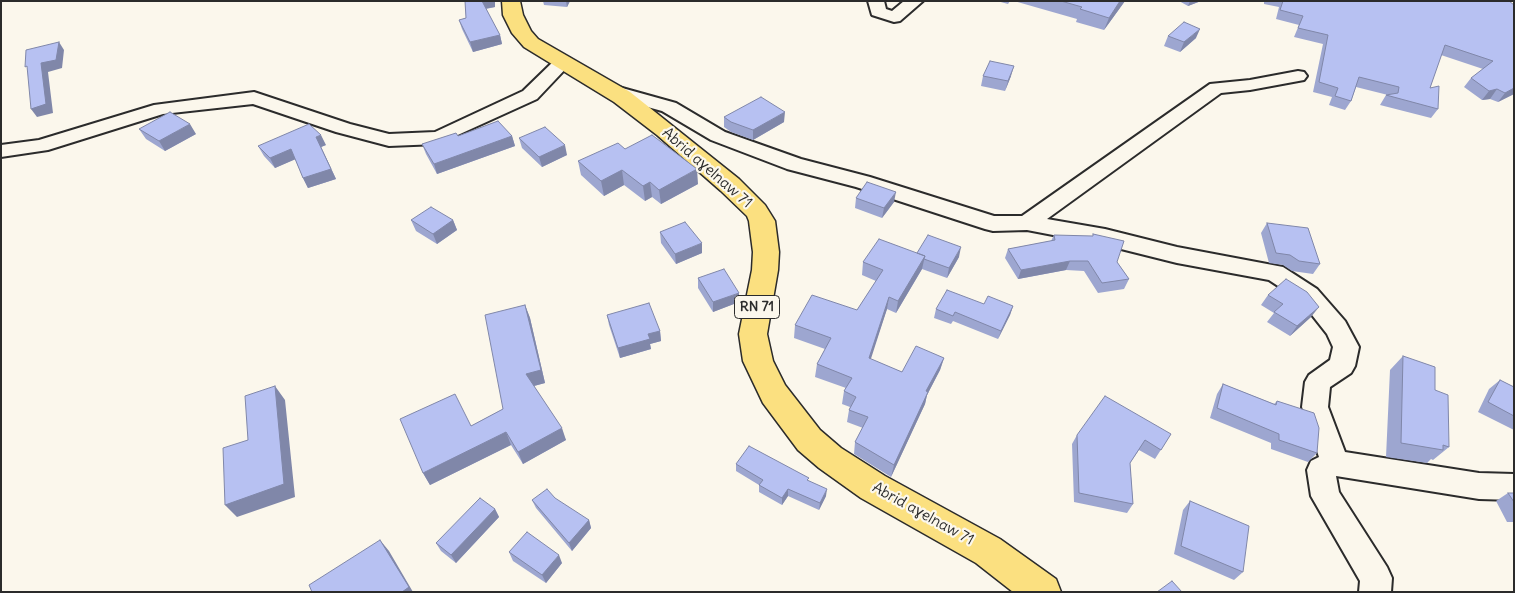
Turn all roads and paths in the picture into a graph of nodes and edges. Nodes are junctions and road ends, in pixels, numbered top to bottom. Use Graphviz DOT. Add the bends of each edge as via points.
graph roads {
  1 [pos="511,1"];
  2 [pos="876,1"];
  3 [pos="915,1"];
  4 [pos="563,62"];
  5 [pos="1298,76"];
  6 [pos="614,92"];
  7 [pos="1,151"];
  8 [pos="1027,223"];
  9 [pos="1335,463"];
  10 [pos="1514,486"];
  11 [pos="1038,590"];
  12 [pos="1375,592"];
  1 -- 4 [label="main road, Abrid aɣelnaw 71 / RN 71" via="513,15 522,33 542,52"];
  2 -- 3 [label="street" via="878,12 894,17"];
  4 -- 6 [label="main road, Abrid aɣelnaw 71 / RN 71"];
  4 -- 7 [label="street" via="530,95 438,138 389,140 254,98 161,109 41,146"];
  5 -- 8 [label="street" via="1216,88"];
  6 -- 8 [label="street" via="669,107 718,136 794,164 863,182 993,224"];
  6 -- 11 [label="main road, Abrid aɣelnaw 71 / RN 71" via="730,185 762,221 765,270 753,334 758,361 774,394 793,421 830,458 873,487 988,551"];
  8 -- 9 [label="street" via="1275,273 1310,295 1336,328 1346,347 1342,366 1318,382 1315,407"];
  9 -- 10 [label="street" via="1479,486"];
  9 -- 12 [label="street" via="1321,470 1325,496 1376,578"];
}
